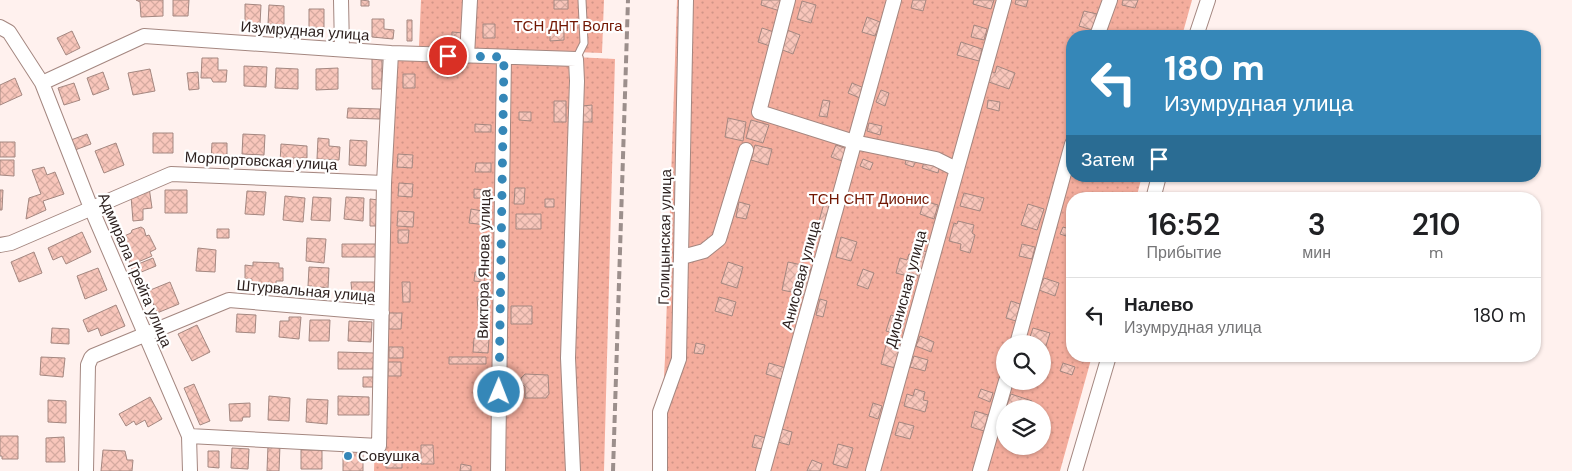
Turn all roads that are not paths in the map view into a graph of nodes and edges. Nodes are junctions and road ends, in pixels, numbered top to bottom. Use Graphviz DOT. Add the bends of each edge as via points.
graph roads {
  1 [pos="341,0"];
  2 [pos="470,0"];
  3 [pos="582,0"];
  4 [pos="686,0"];
  5 [pos="788,0"];
  6 [pos="894,0"];
  7 [pos="1004,0"];
  8 [pos="1110,0"];
  9 [pos="1208,0"];
  10 [pos="0,27"];
  11 [pos="1099,30"];
  12 [pos="1198,30"];
  13 [pos="342,49"];
  14 [pos="391,53"];
  15 [pos="468,56"];
  16 [pos="504,57"];
  17 [pos="576,59"];
  18 [pos="42,83"];
  19 [pos="854,142"];
  20 [pos="746,150"];
  21 [pos="1066,166"];
  22 [pos="956,169"];
  23 [pos="384,183"];
  24 [pos="91,208"];
  25 [pos="0,245"];
  26 [pos="682,257"];
  27 [pos="382,313"];
  28 [pos="1019,335"];
  29 [pos="145,336"];
  30 [pos="1108,362"];
  31 [pos="1003,390"];
  32 [pos="189,436"];
  33 [pos="86,471"];
  34 [pos="190,471"];
  35 [pos="498,471"];
  36 [pos="573,471"];
  37 [pos="660,471"];
  38 [pos="763,471"];
  39 [pos="873,471"];
  40 [pos="980,471"];
  41 [pos="1075,471"];
  1 -- 13 [label="street"];
  2 -- 15 [label="street"];
  3 -- 17 [label="lane" via="584,43"];
  4 -- 26 [label="street, Голицынская улица"];
  5 -- 19 [label="street" via="759,112"];
  6 -- 19 [label="street, Анисовая улица"];
  7 -- 22 [label="street, Дионисная улица"];
  8 -- 11 [label="street"];
  9 -- 12 [label="street"];
  10 -- 18 [label="street, Адмирала Грейга улица" via="9,32"];
  13 -- 14 [label="street, Изумрудная улица"];
  13 -- 18 [label="street, Изумрудная улица" via="144,36"];
  14 -- 15 [label="street, Изумрудная улица"];
  14 -- 23 [label="street"];
  15 -- 16 [label="street, Изумрудная улица"];
  16 -- 17 [label="street, Изумрудная улица"];
  16 -- 35 [label="street, Виктора Янова улица"];
  17 -- 36 [label="street" via="568,358"];
  18 -- 24 [label="street, Адмирала Грейга улица"];
  19 -- 22 [label="street" via="936,158"];
  19 -- 38 [label="street, Анисовая улица"];
  20 -- 26 [label="street" via="719,239 704,252"];
  21 -- 28 [label="street"];
  22 -- 39 [label="street, Дионисная улица"];
  23 -- 24 [label="street, Морпортовская улица" via="171,174"];
  23 -- 27 [label="street"];
  24 -- 25 [label="street, Морпортовская улица"];
  24 -- 29 [label="street, Адмирала Грейга улица"];
  26 -- 37 [label="street, Голицынская улица" via="679,359 660,412"];
  27 -- 29 [label="street, Штурвальная улица" via="230,300"];
  27 -- 32 [label="street" via="379,446"];
  29 -- 32 [label="street, Адмирала Грейга улица"];
  29 -- 33 [label="street, Штурвальная улица" via="97,354 89,362"];
  30 -- 41 [label="street"];
  31 -- 40 [label="street"];
  32 -- 34 [label="street, Адмирала Грейга улица"];
}
